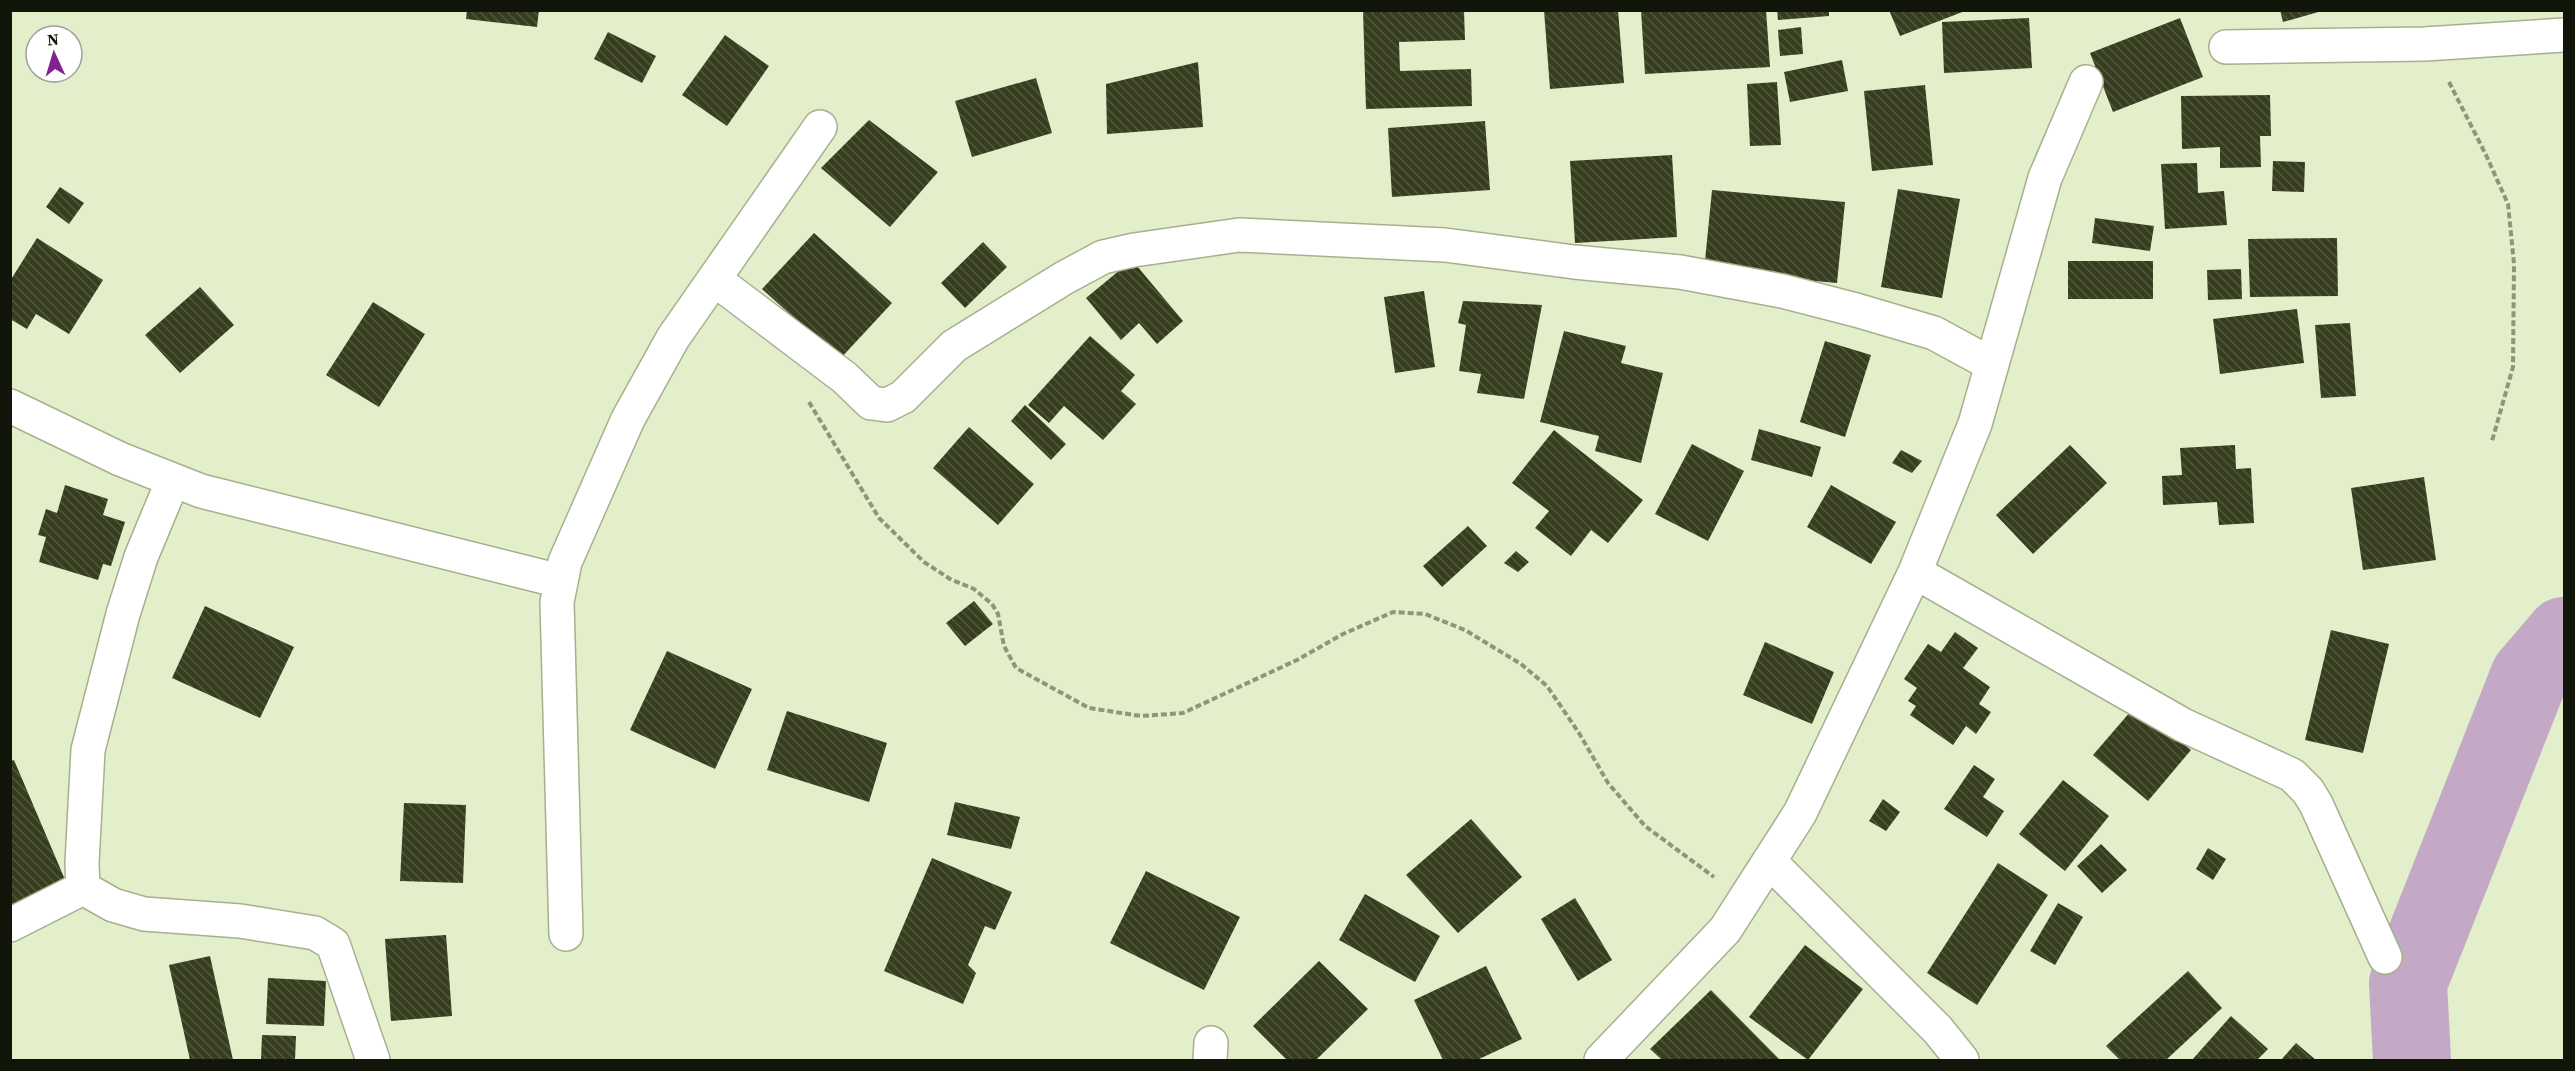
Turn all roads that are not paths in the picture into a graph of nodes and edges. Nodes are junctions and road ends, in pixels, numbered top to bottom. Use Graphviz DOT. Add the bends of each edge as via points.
graph roads {
  1 [pos="2565,35"];
  2 [pos="2226,47"];
  3 [pos="2086,82"];
  4 [pos="820,128"];
  5 [pos="714,279"];
  6 [pos="1991,364"];
  7 [pos="10,406"];
  8 [pos="173,480"];
  9 [pos="1915,572"];
  10 [pos="560,581"];
  11 [pos="1768,861"];
  12 [pos="83,888"];
  13 [pos="10,925"];
  14 [pos="566,934"];
  15 [pos="2385,957"];
  16 [pos="373,1060"];
  17 [pos="1601,1060"];
  18 [pos="1962,1060"];
  1 -- 2 [label="street" via="2429,44"];
  3 -- 6 [label="street" via="2045,178"];
  4 -- 5 [label="street"];
  5 -- 6 [label="street" via="845,378 871,403 888,405 903,397 954,346 1102,257 1239,235 1446,244 1680,272 1782,291 1934,333"];
  5 -- 10 [label="street" via="673,338 628,419"];
  6 -- 9 [label="street" via="1975,424"];
  7 -- 8 [label="street"];
  8 -- 10 [label="street" via="201,491"];
  8 -- 12 [label="street" via="141,557 88,750"];
  9 -- 11 [label="street" via="1800,813"];
  9 -- 15 [label="street" via="2183,725 2292,775 2316,804"];
  10 -- 14 [label="street" via="557,602"];
  11 -- 17 [label="street" via="1725,930"];
  11 -- 18 [label="street" via="1938,1030"];
  12 -- 13 [label="street"];
  12 -- 16 [label="street" via="114,905 144,914 240,921 315,933 333,944"];
}
